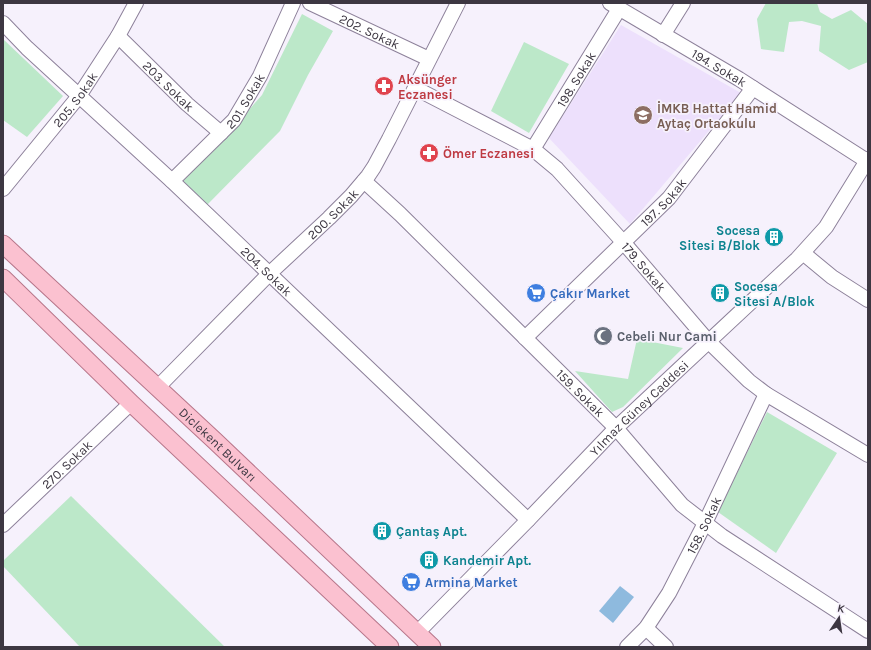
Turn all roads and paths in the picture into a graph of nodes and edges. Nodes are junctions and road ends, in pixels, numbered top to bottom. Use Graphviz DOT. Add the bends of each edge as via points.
graph roads {
  1 [pos="136,3"];
  2 [pos="293,3"];
  3 [pos="310,3"];
  4 [pos="458,3"];
  5 [pos="683,3"];
  6 [pos="615,6"];
  7 [pos="3,23"];
  8 [pos="663,35"];
  9 [pos="118,36"];
  10 [pos="430,59"];
  11 [pos="415,88"];
  12 [pos="753,88"];
  13 [pos="79,96"];
  14 [pos="221,133"];
  15 [pos="533,149"];
  16 [pos="868,160"];
  17 [pos="172,181"];
  18 [pos="364,181"];
  19 [pos="3,189"];
  20 [pos="624,243"];
  21 [pos="3,244"];
  22 [pos="803,253"];
  23 [pos="269,274"];
  24 [pos="3,278"];
  25 [pos="868,300"];
  26 [pos="525,338"];
  27 [pos="708,341"];
  28 [pos="158,387"];
  29 [pos="766,394"];
  30 [pos="131,403"];
  31 [pos="616,428"];
  32 [pos="868,455"];
  33 [pos="528,520"];
  34 [pos="705,523"];
  35 [pos="3,525"];
  36 [pos="646,628"];
  37 [pos="868,631"];
  38 [pos="417,633"];
  39 [pos="390,647"];
  40 [pos="432,647"];
  41 [pos="627,647"];
  42 [pos="666,647"];
  1 -- 9 [label="street, 205. Sokak"];
  2 -- 14 [label="street, 201. Sokak" via="260,76 234,120"];
  3 -- 10 [label="street, 202. Sokak"];
  4 -- 10 [label="street, 200. Sokak"];
  5 -- 8 [label="street"];
  6 -- 8 [label="street, 194. Sokak"];
  6 -- 15 [label="street, 198. Sokak"];
  7 -- 13 [label="street, 204. Sokak"];
  8 -- 12 [label="street, 194. Sokak"];
  9 -- 13 [label="street, 205. Sokak"];
  9 -- 14 [label="street, 203. Sokak" via="187,104"];
  10 -- 11 [label="street, 200. Sokak"];
  11 -- 15 [label="street, 179. Sokak"];
  11 -- 18 [label="street, 200. Sokak" via="374,167"];
  12 -- 16 [label="street, 194. Sokak"];
  12 -- 20 [label="street, 197. Sokak" via="669,198"];
  13 -- 17 [label="street, 204. Sokak"];
  13 -- 19 [label="street, 205. Sokak"];
  14 -- 17 [label="street, 201. Sokak"];
  15 -- 20 [label="street, 179. Sokak" via="557,169"];
  16 -- 22 [label="street, Yılmaz Güney Caddesi" via="826,227"];
  17 -- 23 [label="street, 204. Sokak"];
  18 -- 23 [label="street, 200. Sokak"];
  18 -- 26 [label="street, 159. Sokak"];
  20 -- 26 [label="street, 197. Sokak"];
  20 -- 27 [label="street, 179. Sokak"];
  21 -- 28 [label="main road, Diclekent Bulvarı"];
  22 -- 25 [label="street" via="832,277"];
  22 -- 27 [label="street, Yılmaz Güney Caddesi"];
  23 -- 28 [label="street, 200. Sokak"];
  23 -- 33 [label="street, 204. Sokak"];
  24 -- 30 [label="main road"];
  26 -- 31 [label="street, 159. Sokak"];
  27 -- 29 [label="street, 179. Sokak"];
  27 -- 31 [label="street, Yılmaz Güney Caddesi"];
  28 -- 38 [label="main road, Diclekent Bulvarı"];
  29 -- 32 [label="street, 179. Sokak"];
  29 -- 34 [label="street, 158. Sokak"];
  30 -- 35 [label="street, 270. Sokak"];
  30 -- 39 [label="main road"];
  31 -- 33 [label="street, Yılmaz Güney Caddesi"];
  31 -- 34 [label="street, 159. Sokak" via="682,505"];
  33 -- 38 [label="street, Yılmaz Güney Caddesi"];
  34 -- 36 [label="street, 158. Sokak" via="669,593"];
  34 -- 37 [label="street, 159. Sokak"];
  36 -- 41 [label="street, 158. Sokak"];
  36 -- 42 [label="street"];
  38 -- 40 [label="main road, Diclekent Bulvarı"];
}
